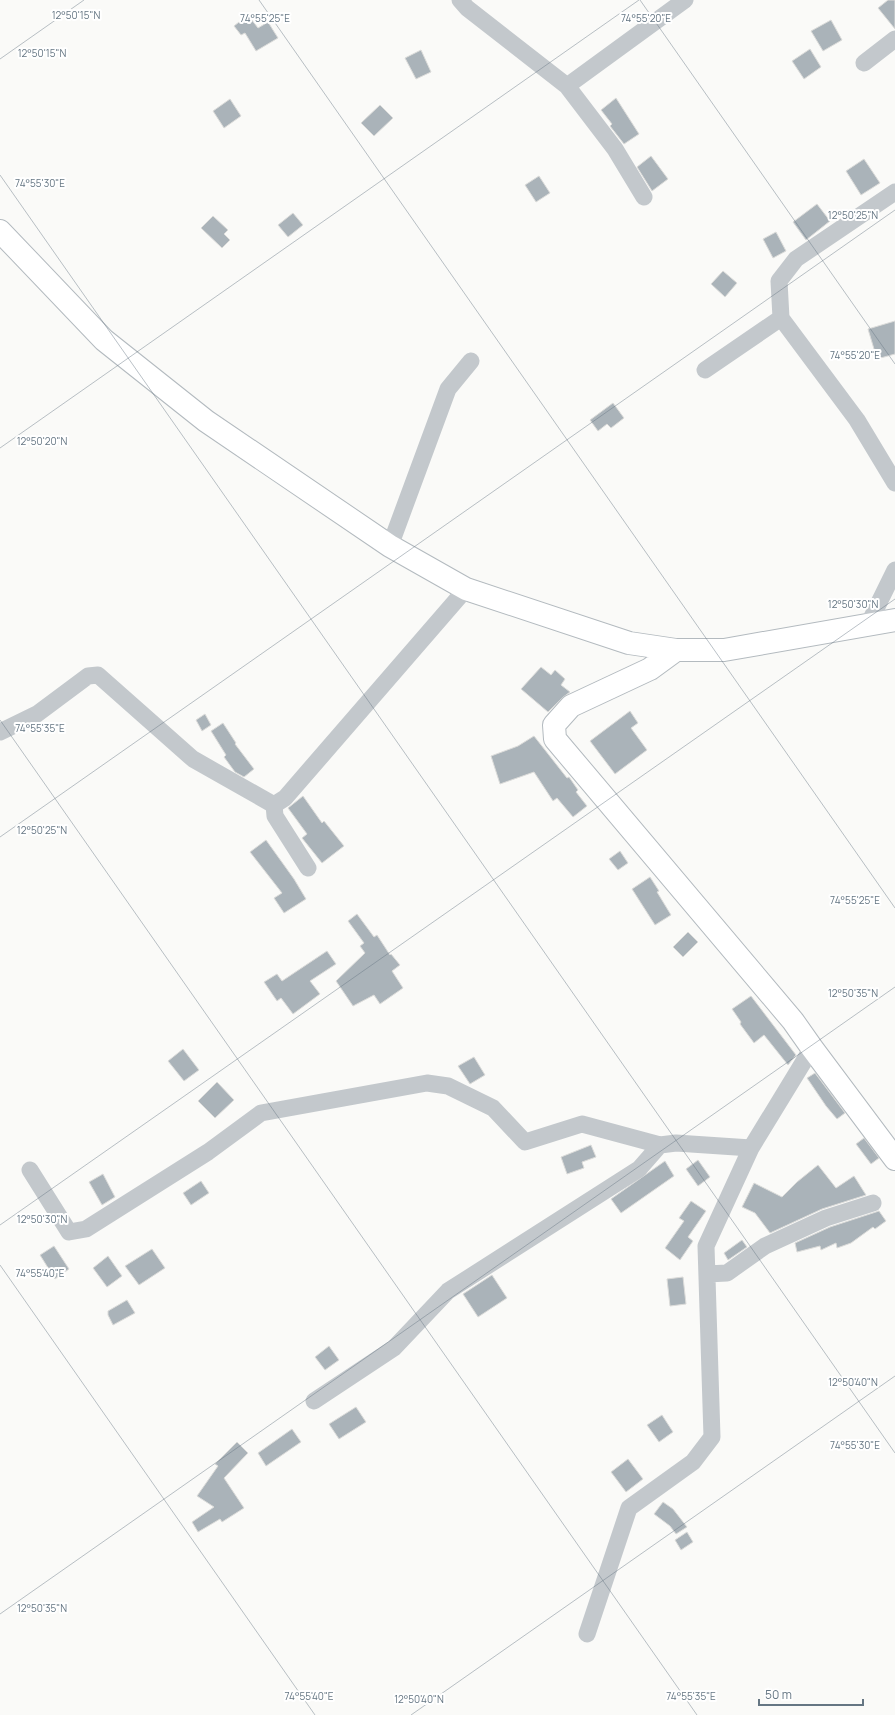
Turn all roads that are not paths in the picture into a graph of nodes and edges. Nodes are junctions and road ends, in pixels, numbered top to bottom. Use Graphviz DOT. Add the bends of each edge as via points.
graph roads {
  1 [pos="460,0"];
  2 [pos="685,0"];
  3 [pos="895,39"];
  4 [pos="864,63"];
  5 [pos="567,86"];
  6 [pos="895,192"];
  7 [pos="644,197"];
  8 [pos="0,231"];
  9 [pos="781,318"];
  10 [pos="471,361"];
  11 [pos="705,370"];
  12 [pos="895,483"];
  13 [pos="390,546"];
  14 [pos="895,570"];
  15 [pos="466,589"];
  16 [pos="895,620"];
  17 [pos="869,624"];
  18 [pos="676,650"];
  19 [pos="0,732"];
  20 [pos="274,805"];
  21 [pos="308,868"];
  22 [pos="812,1048"];
  23 [pos="660,1145"];
  24 [pos="751,1148"];
  25 [pos="895,1159"];
  26 [pos="30,1170"];
  27 [pos="873,1203"];
  28 [pos="707,1274"];
  29 [pos="314,1401"];
  30 [pos="587,1634"];
  1 -- 5 [label="street"];
  2 -- 5 [label="street"];
  3 -- 4 [label="street"];
  5 -- 7 [label="street" via="615,149"];
  6 -- 9 [label="street" via="796,259 779,281"];
  8 -- 13 [label="main road" via="104,340 206,421"];
  9 -- 11 [label="street"];
  9 -- 12 [label="street" via="857,420"];
  10 -- 13 [label="street" via="448,389"];
  13 -- 15 [label="main road"];
  14 -- 17 [label="street"];
  15 -- 18 [label="main road" via="630,643"];
  15 -- 20 [label="street" via="285,798"];
  16 -- 17 [label="main road"];
  17 -- 18 [label="main road" via="724,650"];
  18 -- 22 [label="main road" via="650,669 571,706 554,725 556,738 793,1021"];
  19 -- 20 [label="street" via="37,714 88,676 98,675 193,759"];
  20 -- 21 [label="street" via="275,816"];
  22 -- 24 [label="street"];
  22 -- 25 [label="main road"];
  23 -- 24 [label="street" via="676,1143"];
  23 -- 26 [label="street" via="582,1124 525,1142 493,1108 448,1086 427,1083 261,1113 208,1152 86,1229 69,1232"];
  23 -- 29 [label="street" via="639,1169 448,1291 394,1348"];
  24 -- 28 [label="street" via="706,1246"];
  27 -- 28 [label="street" via="826,1218 765,1246 727,1273"];
  28 -- 30 [label="street" via="712,1437 693,1462 629,1508"];
}
